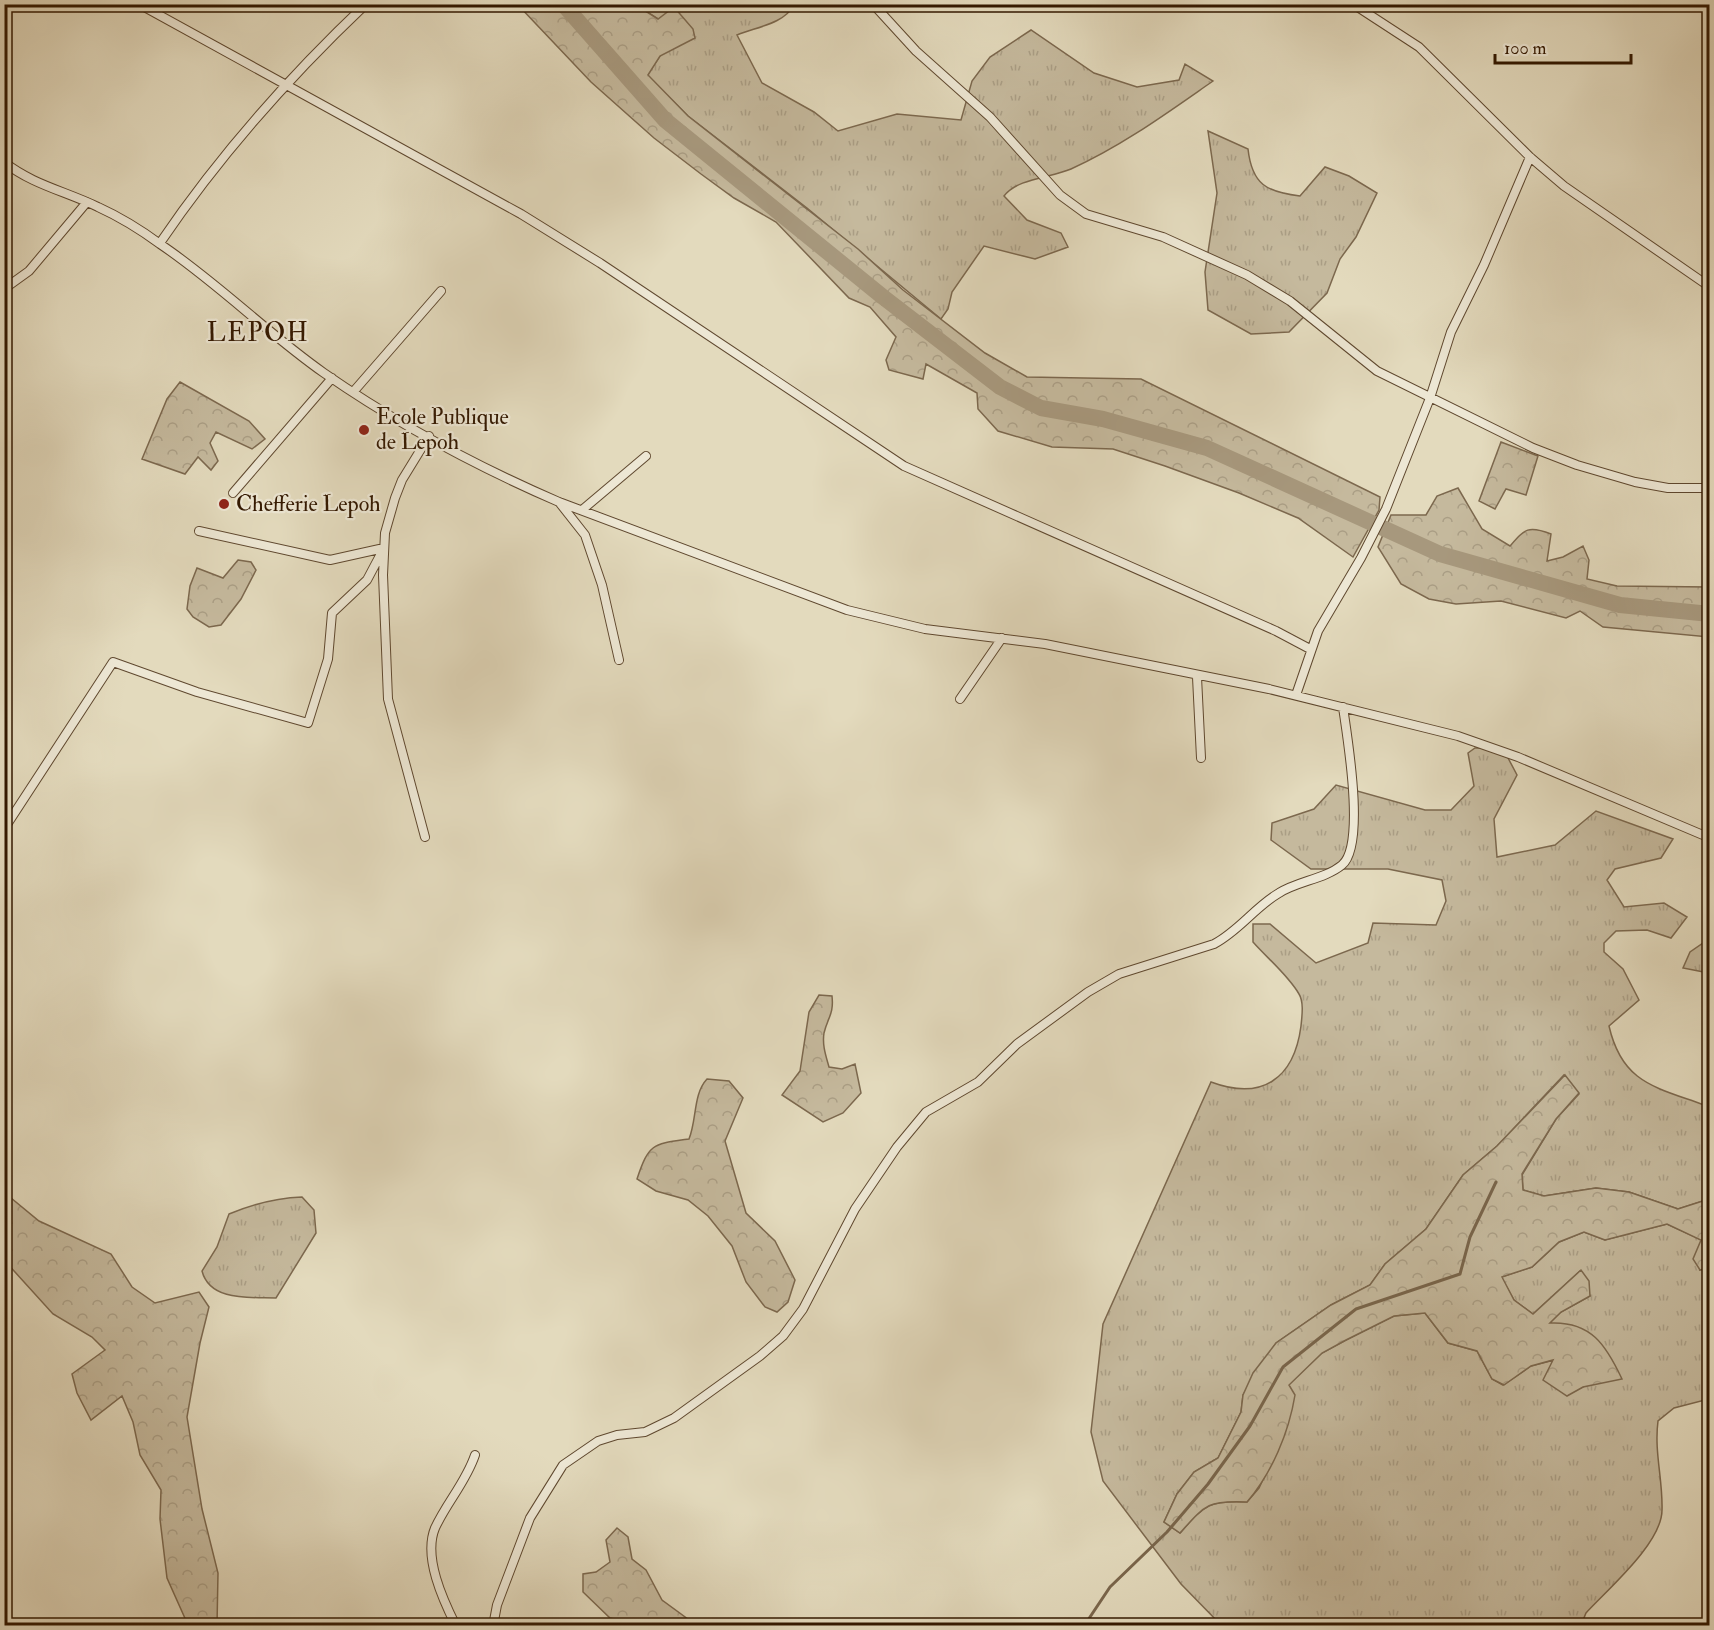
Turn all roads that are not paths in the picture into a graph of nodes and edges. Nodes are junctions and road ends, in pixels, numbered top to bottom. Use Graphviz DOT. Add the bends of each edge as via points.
graph roads {
  1 [pos="139,4"];
  2 [pos="366,4"];
  3 [pos="873,4"];
  4 [pos="1353,4"];
  5 [pos="285,87"];
  6 [pos="1530,157"];
  7 [pos="4,162"];
  8 [pos="87,202"];
  9 [pos="160,243"];
  10 [pos="1710,286"];
  11 [pos="4,289"];
  12 [pos="441,291"];
  13 [pos="332,378"];
  14 [pos="354,392"];
  15 [pos="1430,398"];
  16 [pos="429,436"];
  17 [pos="646,456"];
  18 [pos="1710,488"];
  19 [pos="233,493"];
  20 [pos="559,502"];
  21 [pos="582,510"];
  22 [pos="199,531"];
  23 [pos="384,548"];
  24 [pos="1002,638"];
  25 [pos="1310,649"];
  26 [pos="619,660"];
  27 [pos="1197,677"];
  28 [pos="1296,695"];
  29 [pos="960,699"];
  30 [pos="1343,707"];
  31 [pos="1201,758"];
  32 [pos="4,829"];
  33 [pos="424,837"];
  34 [pos="1710,838"];
  35 [pos="475,1455"];
  36 [pos="456,1626"];
  37 [pos="493,1626"];
  1 -- 5 [label="street"];
  2 -- 5 [label="street"];
  3 -- 15 [label="street" via="916,51 990,117 1072,205 1099,218 1163,237 1247,275 1290,302 1377,371"];
  4 -- 6 [label="street" via="1419,47"];
  5 -- 9 [label="street" via="220,159"];
  5 -- 25 [label="street" via="521,214 904,466"];
  6 -- 10 [label="street" via="1572,192"];
  6 -- 15 [label="street" via="1451,332"];
  7 -- 8 [label="street" via="29,180"];
  8 -- 9 [label="street"];
  8 -- 11 [label="street" via="29,271"];
  9 -- 13 [label="street"];
  12 -- 14 [label="street"];
  13 -- 14 [label="street"];
  13 -- 19 [label="street"];
  14 -- 16 [label="street"];
  15 -- 18 [label="street" via="1577,465 1668,488"];
  15 -- 25 [label="street" via="1386,509"];
  16 -- 20 [label="street"];
  16 -- 23 [label="street" via="402,480"];
  17 -- 21 [label="street"];
  20 -- 21 [label="street"];
  20 -- 26 [label="street" via="585,535 602,585"];
  21 -- 24 [label="street" via="847,610 925,629"];
  22 -- 23 [label="street" via="330,560"];
  23 -- 32 [label="street" via="367,580 333,613 328,659 308,723 197,692 113,662"];
  23 -- 33 [label="street" via="388,699"];
  24 -- 27 [label="street"];
  24 -- 29 [label="street"];
  25 -- 28 [label="street"];
  27 -- 28 [label="street"];
  27 -- 31 [label="street"];
  28 -- 30 [label="street"];
  30 -- 34 [label="street" via="1482,744"];
  30 -- 37 [label="street" via="1354,820 1350,850 1343,865 1276,894 1214,944 1119,974 1088,992 1017,1044 978,1082 926,1112 855,1209 803,1309 776,1342 667,1422 641,1434 598,1441 563,1465 530,1518 497,1605"];
  35 -- 36 [label="street" via="465,1481 433,1536 437,1581"];
}
